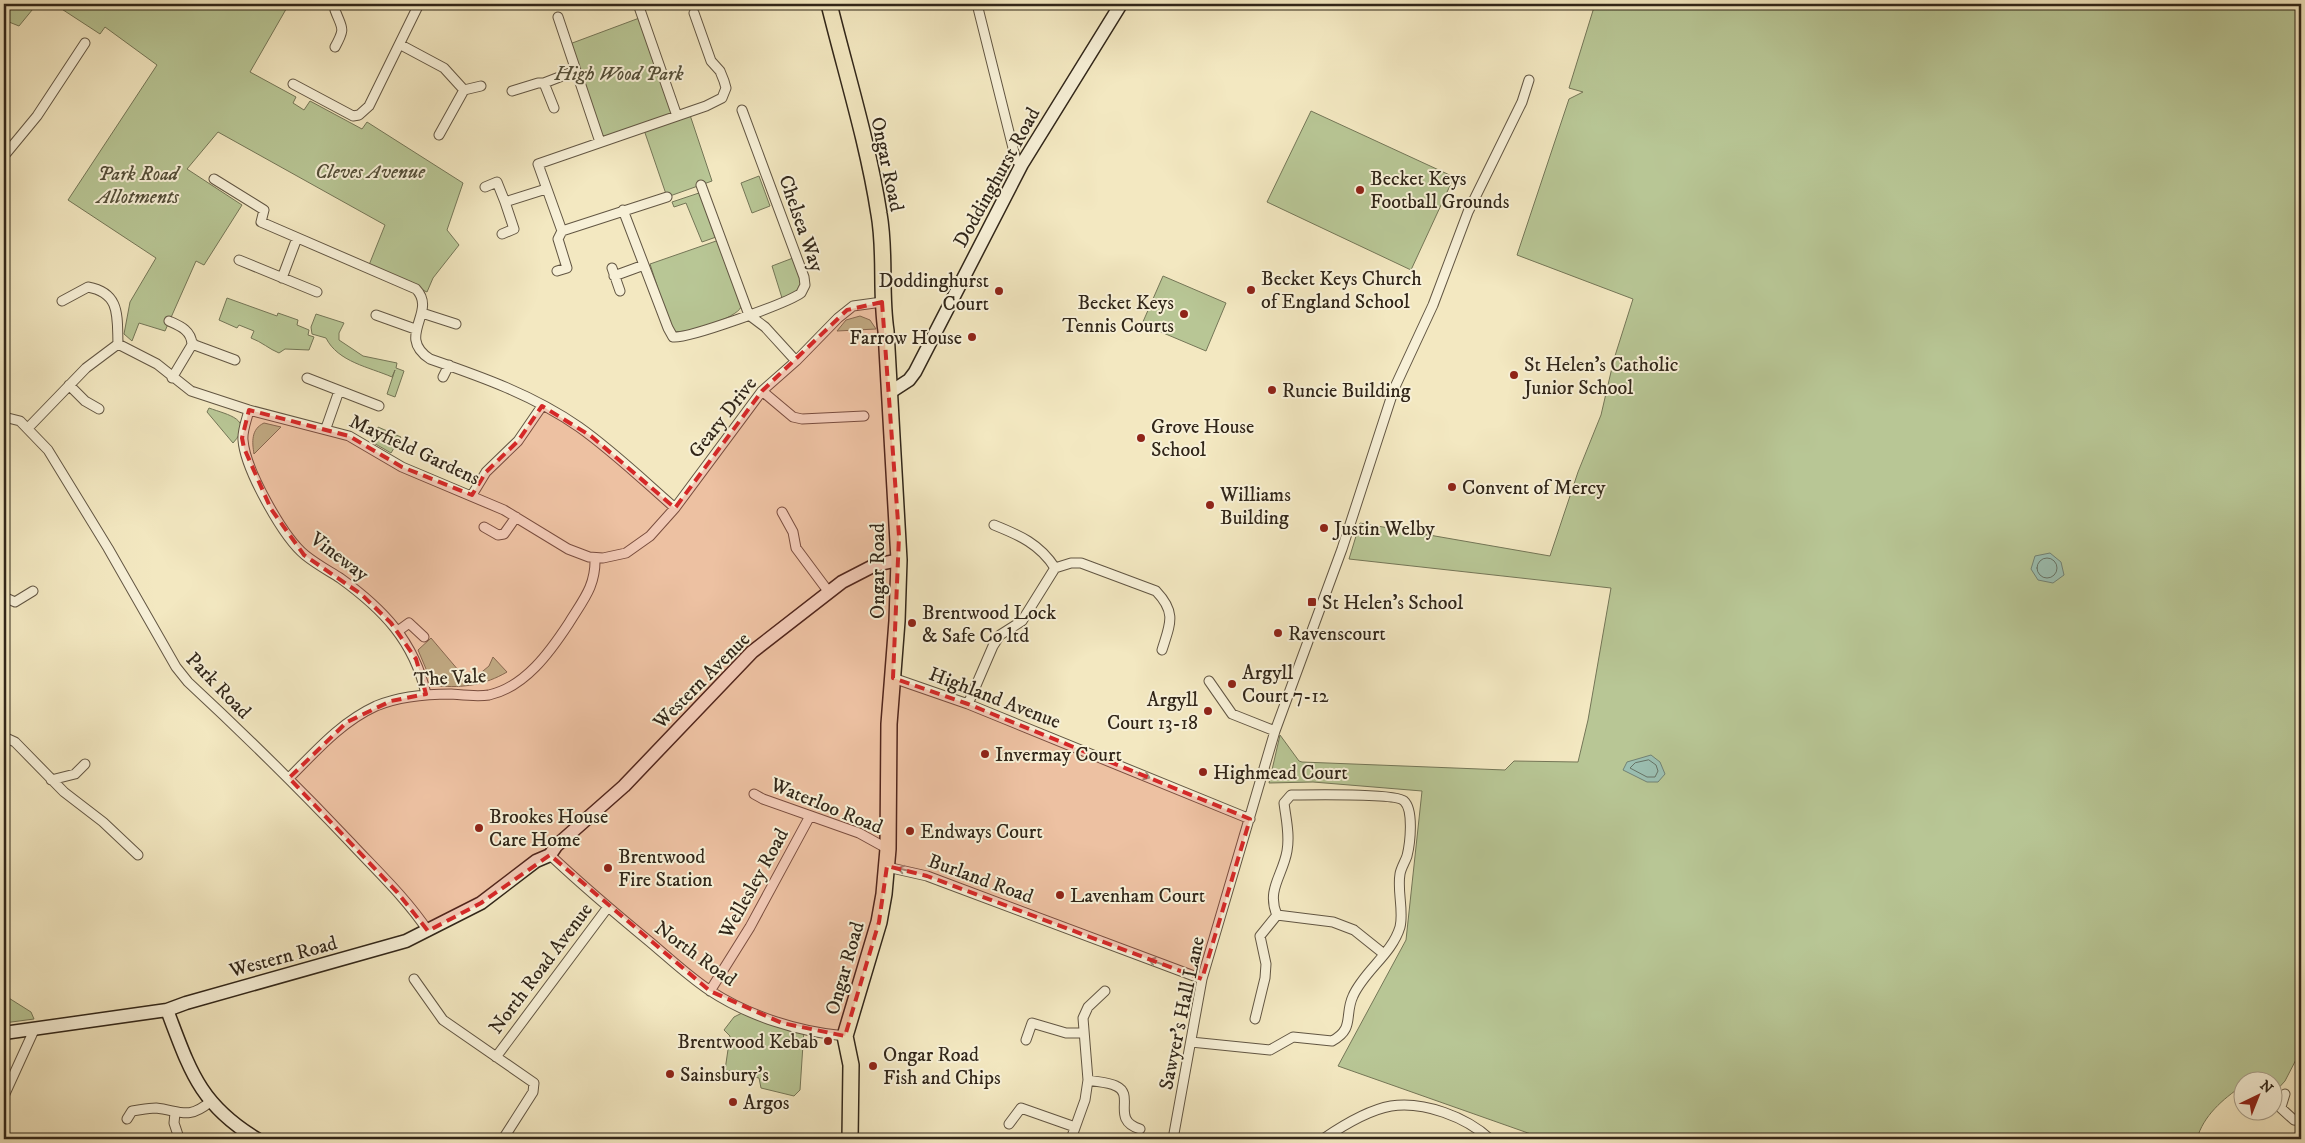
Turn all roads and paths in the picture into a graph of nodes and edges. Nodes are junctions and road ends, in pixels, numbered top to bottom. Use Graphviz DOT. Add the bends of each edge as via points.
graph roads {
  1 [pos="338,4"];
  2 [pos="638,4"];
  3 [pos="829,4"];
  4 [pos="977,4"];
  5 [pos="1121,4"];
  6 [pos="416,5"];
  7 [pos="694,13"];
  8 [pos="558,17"];
  9 [pos="85,43"];
  10 [pos="401,45"];
  11 [pos="335,47"];
  12 [pos="575,71"];
  13 [pos="1529,80"];
  14 [pos="544,83"];
  15 [pos="293,84"];
  16 [pos="481,86"];
  17 [pos="464,90"];
  18 [pos="512,90"];
  19 [pos="554,108"];
  20 [pos="742,110"];
  21 [pos="677,116"];
  22 [pos="439,135"];
  23 [pos="600,142"];
  24 [pos="4,156"];
  25 [pos="1022,164"];
  26 [pos="214,179"];
  27 [pos="701,185"];
  28 [pos="485,187"];
  29 [pos="546,188"];
  30 [pos="667,197"];
  31 [pos="505,202"];
  32 [pos="623,210"];
  33 [pos="562,231"];
  34 [pos="502,234"];
  35 [pos="297,238"];
  36 [pos="239,260"];
  37 [pos="644,265"];
  38 [pos="557,271"];
  39 [pos="282,278"];
  40 [pos="620,291"];
  41 [pos="317,292"];
  42 [pos="62,301"];
  43 [pos="882,302"];
  44 [pos="422,314"];
  45 [pos="376,315"];
  46 [pos="749,315"];
  47 [pos="169,320"];
  48 [pos="456,324"];
  49 [pos="415,329"];
  50 [pos="192,343"];
  51 [pos="118,344"];
  52 [pos="235,360"];
  53 [pos="796,361"];
  54 [pos="449,365"];
  55 [pos="443,377"];
  56 [pos="172,378"];
  57 [pos="307,378"];
  58 [pos="69,385"];
  59 [pos="338,391"];
  60 [pos="762,391"];
  61 [pos="890,393"];
  62 [pos="379,406"];
  63 [pos="542,406"];
  64 [pos="99,409"];
  65 [pos="249,410"];
  66 [pos="864,416"];
  67 [pos="4,417"];
  68 [pos="28,428"];
  69 [pos="326,428"];
  70 [pos="472,495"];
  71 [pos="675,508"];
  72 [pos="782,512"];
  73 [pos="516,517"];
  74 [pos="994,525"];
  75 [pos="484,527"];
  76 [pos="596,558"];
  77 [pos="899,560"];
  78 [pos="1054,568"];
  79 [pos="33,591"];
  80 [pos="828,591"];
  81 [pos="4,597"];
  82 [pos="398,631"];
  83 [pos="424,637"];
  84 [pos="1162,650"];
  85 [pos="893,678"];
  86 [pos="1209,681"];
  87 [pos="426,694"];
  88 [pos="968,704"];
  89 [pos="1275,731"];
  90 [pos="4,736"];
  91 [pos="85,764"];
  92 [pos="289,778"];
  93 [pos="51,780"];
  94 [pos="754,794"];
  95 [pos="810,816"];
  96 [pos="1250,819"];
  97 [pos="888,849"];
  98 [pos="138,854"];
  99 [pos="550,854"];
  100 [pos="887,867"];
  101 [pos="608,906"];
  102 [pos="1277,915"];
  103 [pos="428,931"];
  104 [pos="1384,954"];
  105 [pos="414,979"];
  106 [pos="1202,979"];
  107 [pos="710,991"];
  108 [pos="1105,991"];
  109 [pos="167,1010"];
  110 [pos="1255,1019"];
  111 [pos="35,1028"];
  112 [pos="4,1032"];
  113 [pos="1084,1033"];
  114 [pos="845,1036"];
  115 [pos="1026,1040"];
  116 [pos="1191,1042"];
  117 [pos="496,1057"];
  118 [pos="1088,1080"];
  119 [pos="2285,1094"];
  120 [pos="4,1096"];
  121 [pos="210,1102"];
  122 [pos="2282,1104"];
  123 [pos="2282,1108"];
  124 [pos="175,1113"];
  125 [pos="127,1118"];
  126 [pos="2301,1121"];
  127 [pos="1009,1124"];
  128 [pos="1075,1127"];
  129 [pos="1140,1129"];
  130 [pos="178,1135"];
  131 [pos="257,1139"];
  132 [pos="503,1139"];
  133 [pos="850,1139"];
  134 [pos="1071,1139"];
  135 [pos="1173,1139"];
  136 [pos="1323,1139"];
  137 [pos="1490,1139"];
  1 -- 11 [label="street" via="335,10 343,23 343,32"];
  2 -- 21 [label="street"];
  3 -- 43 [label="main road, Ongar Road" via="879,215 883,257"];
  4 -- 25 [label="street" via="1016,160"];
  5 -- 25 [label="street, Doddinghurst Road"];
  6 -- 10 [label="street"];
  7 -- 21 [label="street" via="726,88 722,98"];
  8 -- 12 [label="street"];
  9 -- 24 [label="street" via="37,116"];
  10 -- 15 [label="street" via="369,106 359,115 353,116"];
  10 -- 17 [label="street" via="444,68"];
  12 -- 14 [label="street"];
  12 -- 23 [label="street"];
  13 -- 89 [label="street, Sawyer's Hall Lane" via="1518,111 1468,212 1433,305 1394,389 1342,549"];
  14 -- 18 [label="street"];
  14 -- 19 [label="street"];
  16 -- 17 [label="street"];
  17 -- 22 [label="street"];
  20 -- 46 [label="street, Chelsea Way" via="806,285 797,296"];
  21 -- 23 [label="street"];
  23 -- 29 [label="street" via="538,164"];
  25 -- 61 [label="street, Doddinghurst Road" via="915,372"];
  26 -- 35 [label="street" via="264,210 261,222"];
  27 -- 46 [label="street"];
  28 -- 31 [label="street" via="497,182"];
  29 -- 31 [label="street"];
  29 -- 33 [label="street"];
  30 -- 32 [label="street"];
  31 -- 34 [label="street" via="514,229"];
  32 -- 33 [label="street"];
  32 -- 37 [label="street"];
  33 -- 38 [label="street" via="558,238 566,268"];
  35 -- 39 [label="street"];
  35 -- 44 [label="street" via="416,289 421,298"];
  36 -- 39 [label="street"];
  37 -- 40 [label="street" via="613,272"];
  37 -- 46 [label="street" via="673,337 686,337"];
  39 -- 41 [label="street"];
  42 -- 51 [label="street" via="88,287 105,294 117,308"];
  43 -- 53 [label="street, Geary Drive" via="865,303 847,310"];
  43 -- 61 [label="main road, Ongar Road"];
  44 -- 48 [label="street"];
  44 -- 49 [label="street"];
  45 -- 49 [label="street"];
  46 -- 53 [label="street" via="765,327"];
  47 -- 50 [label="street" via="186,329"];
  49 -- 54 [label="street" via="422,354"];
  50 -- 52 [label="street"];
  50 -- 56 [label="street"];
  51 -- 56 [label="street, Mayfield Gardens" via="157,364"];
  51 -- 58 [label="street"];
  53 -- 60 [label="street, Geary Drive"];
  54 -- 55 [label="street"];
  54 -- 63 [label="street" via="504,386"];
  56 -- 65 [label="street, Mayfield Gardens" via="191,391"];
  57 -- 59 [label="street, Mayfield Gardens"];
  58 -- 64 [label="street"];
  58 -- 68 [label="street"];
  59 -- 62 [label="street, Mayfield Gardens"];
  59 -- 69 [label="street, Mayfield Gardens"];
  60 -- 66 [label="street" via="793,417"];
  60 -- 71 [label="street, Geary Drive"];
  61 -- 77 [label="main road, Ongar Road"];
  63 -- 70 [label="street" via="518,441 486,472"];
  63 -- 71 [label="street" via="591,436"];
  65 -- 69 [label="street, Mayfield Gardens"];
  65 -- 82 [label="street, Vineway" via="242,438 248,463 285,531 304,554 361,594"];
  67 -- 68 [label="street, Park Road" via="20,421"];
  68 -- 92 [label="street, Park Road" via="48,450 176,667"];
  69 -- 70 [label="street, Mayfield Gardens" via="349,436 419,475"];
  70 -- 73 [label="street, Mayfield Gardens"];
  71 -- 76 [label="street, Geary Drive" via="637,546 616,556"];
  72 -- 80 [label="street" via="793,532 796,548"];
  73 -- 75 [label="street" via="504,534 498,535"];
  73 -- 76 [label="street, Mayfield Gardens" via="568,549"];
  74 -- 78 [label="street" via="1040,548"];
  76 -- 87 [label="street, The Vale" via="592,584 548,654 531,671 502,690 487,695"];
  77 -- 80 [label="street, Western Avenue" via="868,568"];
  77 -- 85 [label="main road, Ongar Road"];
  78 -- 84 [label="street" via="1081,563 1156,591 1165,600 1171,615"];
  78 -- 88 [label="street" via="1022,621 1000,635 993,646"];
  79 -- 81 [label="street" via="15,602"];
  80 -- 99 [label="street, Western Avenue" via="742,660 624,786"];
  82 -- 83 [label="street" via="409,623"];
  82 -- 87 [label="street, Vineway" via="416,660"];
  85 -- 88 [label="street, Highland Avenue"];
  85 -- 97 [label="main road, Ongar Road"];
  86 -- 89 [label="street" via="1232,714"];
  87 -- 92 [label="street, The Vale" via="391,701 347,722"];
  88 -- 96 [label="street, Highland Avenue, one-way"];
  89 -- 96 [label="street, Sawyer's Hall Lane"];
  90 -- 93 [label="street" via="15,742"];
  91 -- 93 [label="street" via="76,774"];
  92 -- 103 [label="street, Park Road" via="397,892"];
  93 -- 98 [label="street"];
  94 -- 95 [label="street, Waterloo Road" via="762,800"];
  95 -- 97 [label="street, Waterloo Road" via="859,833"];
  95 -- 107 [label="street, Wellesley Road" via="750,927"];
  96 -- 106 [label="street, Sawyer's Hall Lane"];
  97 -- 100 [label="main road, Ongar Road"];
  99 -- 101 [label="street, North Road"];
  99 -- 103 [label="street, Western Road" via="481,903"];
  106 -- 100 [label="street, Burland Road, one-way" via="927,876"];
  100 -- 114 [label="main road, Ongar Road" via="879,922"];
  101 -- 107 [label="street, North Road"];
  101 -- 117 [label="street, North Road Avenue"];
  102 -- 104 [label="street" via="1333,922 1354,930"];
  102 -- 104 [label="street" via="1272,904 1273,890 1287,851 1284,803 1291,795 1403,799 1410,823 1407,855 1400,874 1400,926"];
  102 -- 110 [label="street" via="1260,936 1266,964"];
  103 -- 109 [label="street, Western Road" via="395,944"];
  104 -- 116 [label="street" via="1352,997 1346,1029 1332,1041 1293,1037 1270,1050"];
  105 -- 117 [label="street" via="441,1018"];
  106 -- 116 [label="street, Sawyer's Hall Lane"];
  107 -- 114 [label="street, North Road" via="782,1023"];
  108 -- 113 [label="street" via="1088,1007 1083,1018"];
  109 -- 111 [label="street, Western Road"];
  109 -- 121 [label="street" via="193,1074"];
  111 -- 112 [label="street, Western Road"];
  111 -- 120 [label="street"];
  113 -- 115 [label="street" via="1066,1033 1032,1023"];
  113 -- 118 [label="street"];
  114 -- 133 [label="main road, Ongar Road" via="850,1066"];
  116 -- 135 [label="street, Sawyer's Hall Lane"];
  117 -- 132 [label="street, North Road Avenue" via="534,1083 535,1088"];
  118 -- 128 [label="street"];
  118 -- 129 [label="street" via="1116,1086 1125,1098 1123,1114 1126,1121"];
  119 -- 122 [label="street"];
  121 -- 124 [label="street" via="198,1111"];
  121 -- 131 [label="street" via="230,1121"];
  123 -- 126 [label="street" via="2294,1120"];
  124 -- 125 [label="street" via="154,1108 132,1111"];
  124 -- 130 [label="street"];
  127 -- 128 [label="street" via="1021,1108"];
  128 -- 134 [label="street"];
  136 -- 137 [label="street" via="1374,1111 1402,1105 1447,1114"];
}
